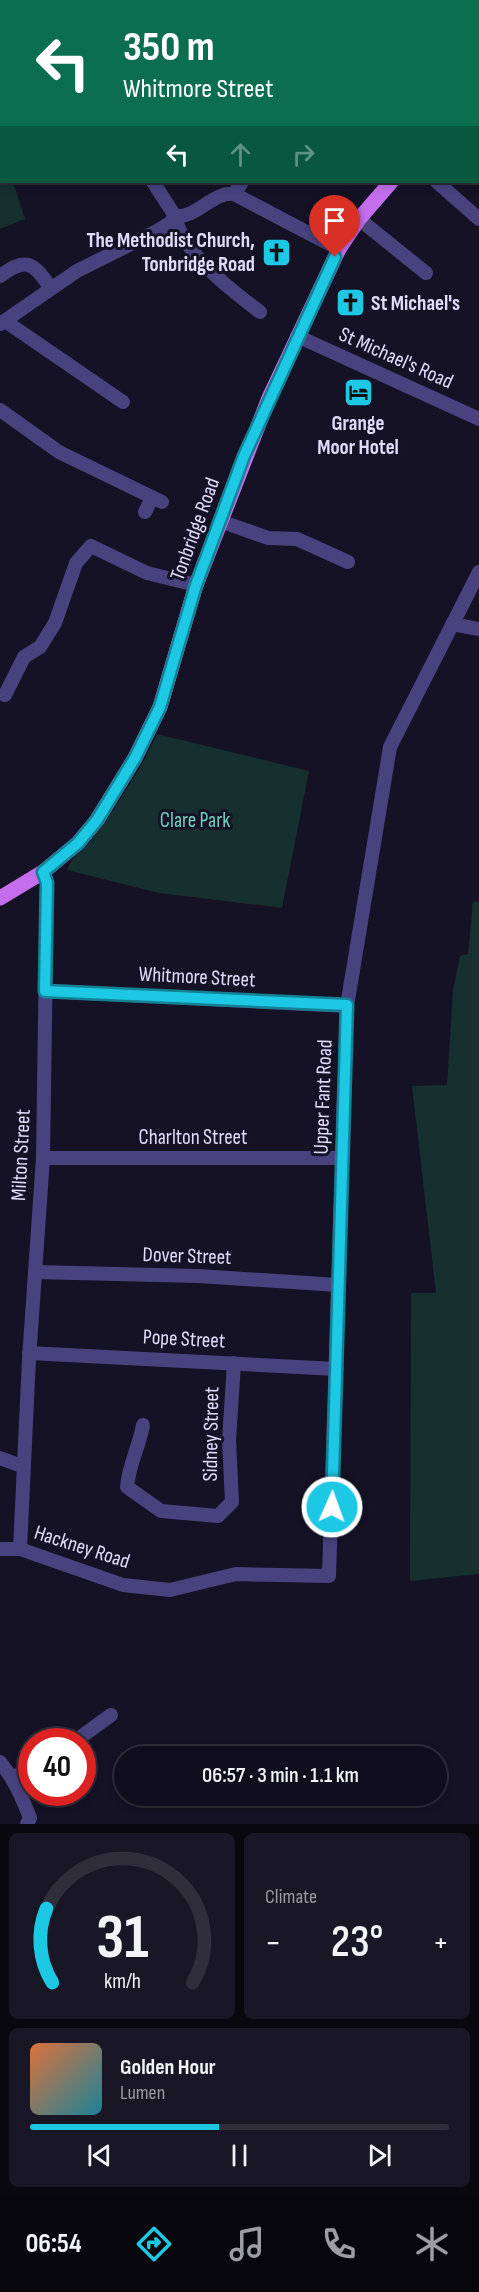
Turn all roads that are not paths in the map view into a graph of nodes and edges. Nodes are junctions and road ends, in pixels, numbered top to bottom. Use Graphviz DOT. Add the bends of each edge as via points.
graph roads {
  1 [pos="154,183"];
  2 [pos="241,183"];
  3 [pos="390,183"];
  4 [pos="438,183"];
  5 [pos="234,194"];
  6 [pos="175,216"];
  7 [pos="359,219"];
  8 [pos="479,219"];
  9 [pos="339,249"];
  10 [pos="426,273"];
  11 [pos="0,276"];
  12 [pos="50,287"];
  13 [pos="255,303"];
  14 [pos="2,322"];
  15 [pos="297,336"];
  16 [pos="123,402"];
  17 [pos="0,410"];
  18 [pos="479,418"];
  19 [pos="145,512"];
  20 [pos="220,521"];
  21 [pos="348,562"];
  22 [pos="479,572"];
  23 [pos="196,585"];
  24 [pos="452,624"];
  25 [pos="479,629"];
  26 [pos="5,695"];
  27 [pos="43,872"];
  28 [pos="0,897"];
  29 [pos="45,991"];
  30 [pos="347,1005"];
  31 [pos="43,1158"];
  32 [pos="343,1158"];
  33 [pos="35,1272"];
  34 [pos="338,1285"];
  35 [pos="29,1353"];
  36 [pos="234,1364"];
  37 [pos="337,1369"];
  38 [pos="143,1425"];
  39 [pos="0,1458"];
  40 [pos="24,1467"];
  41 [pos="0,1549"];
  42 [pos="20,1549"];
  43 [pos="329,1576"];
  44 [pos="111,1715"];
  45 [pos="93,1728"];
  46 [pos="0,1762"];
  47 [pos="18,1775"];
  48 [pos="13,1777"];
  49 [pos="27,1824"];
  1 -- 6 [label="street"];
  2 -- 5 [label="street"];
  3 -- 7 [label="main road, Tonbridge Road"];
  4 -- 8 [label="street"];
  5 -- 6 [label="street" via="183,217"];
  5 -- 9 [label="street"];
  6 -- 12 [label="street" via="159,230"];
  6 -- 13 [label="street" via="177,226 207,267"];
  7 -- 9 [label="main road, Tonbridge Road"];
  7 -- 10 [label="street"];
  9 -- 15 [label="main road, Tonbridge Road"];
  11 -- 12 [label="street" via="26,264 37,269"];
  12 -- 14 [label="street"];
  14 -- 16 [label="street"];
  15 -- 18 [label="street, St Michael's Road"];
  15 -- 20 [label="main road, Tonbridge Road"];
  17 -- 19 [label="street" via="59,452 157,500"];
  20 -- 21 [label="street" via="268,538 297,539"];
  20 -- 23 [label="main road, Tonbridge Road"];
  22 -- 24 [label="street, Upper Fant Road"];
  23 -- 26 [label="street" via="147,573 91,546 76,562 55,623 40,647 24,657"];
  23 -- 27 [label="main road, Tonbridge Road" via="160,707 135,758 97,820 78,843"];
  24 -- 25 [label="street"];
  24 -- 30 [label="street, Upper Fant Road" via="390,747"];
  27 -- 28 [label="main road, Tonbridge Road"];
  27 -- 29 [label="street, Milton Street" via="47,883"];
  29 -- 30 [label="street, Whitmore Street"];
  29 -- 31 [label="street, Milton Street"];
  30 -- 32 [label="street, Upper Fant Road"];
  31 -- 32 [label="street, Charlton Street"];
  31 -- 33 [label="street, Milton Street"];
  32 -- 34 [label="street, Upper Fant Road"];
  33 -- 34 [label="street, Dover Street"];
  33 -- 35 [label="street, Milton Street"];
  34 -- 37 [label="street, Upper Fant Road"];
  35 -- 36 [label="street, Pope Street"];
  35 -- 40 [label="street, Milton Street"];
  36 -- 37 [label="street, Pope Street"];
  36 -- 38 [label="street, Sidney Street" via="228,1440 232,1502 218,1516 161,1510 127,1487 129,1467"];
  37 -- 43 [label="street, Upper Fant Road"];
  39 -- 40 [label="street"];
  40 -- 42 [label="street, Milton Street"];
  41 -- 42 [label="street, Hackney Road"];
  42 -- 43 [label="street, Hackney Road" via="123,1585 170,1590 236,1574"];
  44 -- 45 [label="street"];
  46 -- 48 [label="street"];
  47 -- 48 [label="street"];
  48 -- 49 [label="street" via="30,1818"];
}
